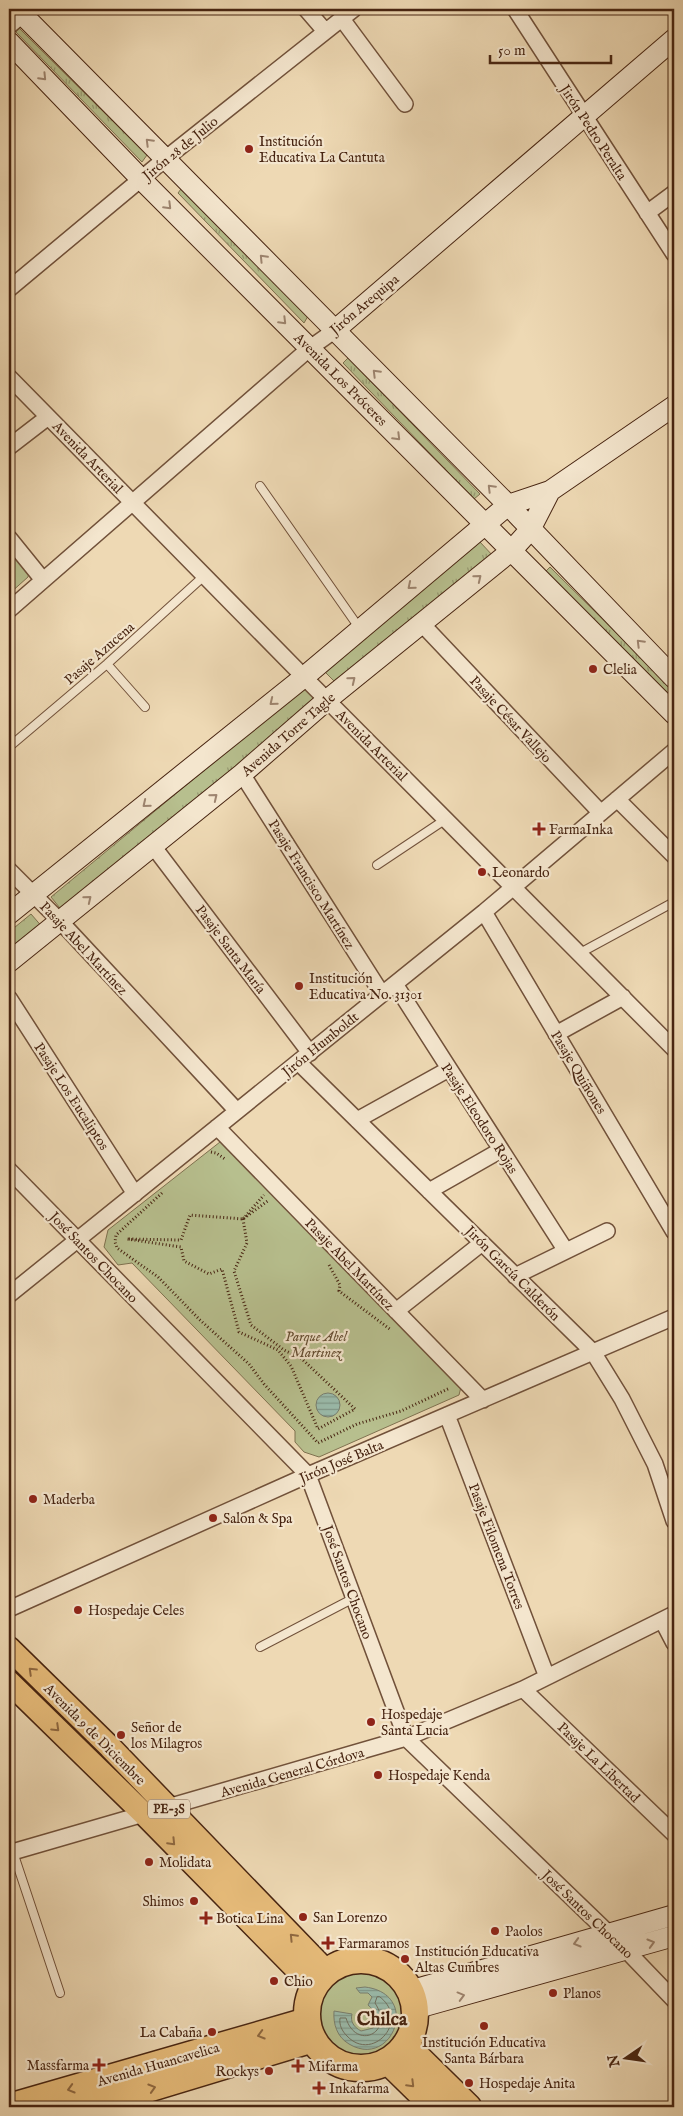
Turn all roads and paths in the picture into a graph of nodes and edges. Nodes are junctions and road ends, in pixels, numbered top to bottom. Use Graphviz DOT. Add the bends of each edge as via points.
graph roads {
  1 [pos="306,9"];
  2 [pos="354,9"];
  3 [pos="515,9"];
  4 [pos="20,15"];
  5 [pos="342,19"];
  6 [pos="325,32"];
  7 [pos="674,39"];
  8 [pos="9,42"];
  9 [pos="404,104"];
  10 [pos="584,116"];
  11 [pos="165,159"];
  12 [pos="141,179"];
  13 [pos="674,193"];
  14 [pos="647,213"];
  15 [pos="674,254"];
  16 [pos="9,289"];
  17 [pos="334,331"];
  18 [pos="310,348"];
  19 [pos="9,377"];
  20 [pos="674,406"];
  21 [pos="48,417"];
  22 [pos="9,447"];
  23 [pos="260,486"];
  24 [pos="550,490"];
  25 [pos="132,503"];
  26 [pos="508,505"];
  27 [pos="484,524"];
  28 [pos="530,530"];
  29 [pos="9,538"];
  30 [pos="510,551"];
  31 [pos="204,576"];
  32 [pos="43,580"];
  33 [pos="9,610"];
  34 [pos="422,624"];
  35 [pos="360,629"];
  36 [pos="107,664"];
  37 [pos="304,677"];
  38 [pos="674,678"];
  39 [pos="327,700"];
  40 [pos="145,707"];
  41 [pos="674,714"];
  42 [pos="9,747"];
  43 [pos="674,751"];
  44 [pos="242,774"];
  45 [pos="618,799"];
  46 [pos="601,814"];
  47 [pos="446,819"];
  48 [pos="153,846"];
  49 [pos="674,856"];
  50 [pos="377,865"];
  51 [pos="9,870"];
  52 [pos="514,887"];
  53 [pos="34,894"];
  54 [pos="674,902"];
  55 [pos="484,912"];
  56 [pos="9,914"];
  57 [pos="60,921"];
  58 [pos="580,953"];
  59 [pos="9,962"];
  60 [pos="395,984"];
  61 [pos="382,994"];
  62 [pos="623,997"];
  63 [pos="9,998"];
  64 [pos="556,1034"];
  65 [pos="674,1049"];
  66 [pos="304,1057"];
  67 [pos="449,1069"];
  68 [pos="237,1111"];
  69 [pos="357,1120"];
  70 [pos="218,1127"];
  71 [pos="501,1150"];
  72 [pos="206,1153"];
  73 [pos="226,1160"];
  74 [pos="9,1170"];
  75 [pos="428,1191"];
  76 [pos="163,1192"];
  77 [pos="268,1192"];
  78 [pos="135,1194"];
  79 [pos="276,1195"];
  80 [pos="243,1219"];
  81 [pos="607,1231"];
  82 [pos="674,1232"];
  83 [pos="77,1240"];
  84 [pos="482,1243"];
  85 [pos="566,1251"];
  86 [pos="327,1262"];
  87 [pos="515,1276"];
  88 [pos="9,1295"];
  89 [pos="396,1311"];
  90 [pos="674,1317"];
  91 [pos="393,1331"];
  92 [pos="593,1352"];
  93 [pos="453,1387"];
  94 [pos="483,1400"];
  95 [pos="447,1415"];
  96 [pos="308,1475"];
  97 [pos="674,1521"];
  98 [pos="354,1598"];
  99 [pos="9,1609"];
  100 [pos="668,1617"];
  101 [pos="674,1643"];
  102 [pos="260,1647"];
  103 [pos="9,1648"];
  104 [pos="547,1677"];
  105 [pos="9,1682"];
  106 [pos="523,1689"];
  107 [pos="406,1738"];
  108 [pos="168,1808"];
  109 [pos="144,1814"];
  110 [pos="674,1834"];
  111 [pos="10,1848"];
  112 [pos="674,1916"];
  113 [pos="608,1934"];
  114 [pos="674,1936"];
  115 [pos="626,1950"];
  116 [pos="321,1979"];
  117 [pos="60,1993"];
  118 [pos="412,2000"];
  119 [pos="674,2000"];
  120 [pos="310,2030"];
  121 [pos="396,2053"];
  122 [pos="124,2103"];
  123 [pos="9,2106"];
  124 [pos="88,2107"];
  125 [pos="435,2107"];
  126 [pos="468,2107"];
  1 -- 6 [label="street"];
  2 -- 5 [label="street, Jirón 28 de Julio"];
  3 -- 10 [label="street, Jirón Pedro Peralta"];
  11 -- 4 [label="street, Avenida Los Próceres, one-way"];
  5 -- 6 [label="street, Jirón 28 de Julio"];
  5 -- 9 [label="street"];
  6 -- 11 [label="street, Jirón 28 de Julio"];
  7 -- 10 [label="street, Jirón Arequipa"];
  8 -- 12 [label="street, Avenida Los Próceres, one-way"];
  10 -- 14 [label="street, Jirón Pedro Peralta"];
  10 -- 17 [label="street, Jirón Arequipa"];
  11 -- 12 [label="street, Jirón 28 de Julio"];
  17 -- 11 [label="street, Avenida Los Próceres, one-way"];
  12 -- 16 [label="street, Jirón 28 de Julio"];
  12 -- 18 [label="street, Avenida Los Próceres, one-way"];
  13 -- 14 [label="street"];
  14 -- 15 [label="street, Jirón Pedro Peralta"];
  17 -- 18 [label="street, Jirón Arequipa"];
  26 -- 17 [label="street, Avenida Los Próceres, one-way"];
  18 -- 25 [label="street, Jirón Arequipa"];
  18 -- 27 [label="street, Avenida Los Próceres, one-way"];
  19 -- 21 [label="street, Avenida Arterial"];
  20 -- 24 [label="street, Avenida Torre Tagle"];
  21 -- 22 [label="street"];
  21 -- 25 [label="street, Avenida Arterial"];
  23 -- 35 [label="lane"];
  24 -- 26 [label="street, Avenida Torre Tagle"];
  24 -- 28 [label="street, Avenida Torre Tagle"];
  25 -- 31 [label="street, Avenida Arterial"];
  25 -- 32 [label="street, Jirón Arequipa"];
  26 -- 27 [label="street, Avenida Torre Tagle"];
  26 -- 28 [label="street, Avenida Los Próceres"];
  27 -- 30 [label="street, Avenida Los Próceres"];
  27 -- 35 [label="street, Avenida Torre Tagle, one-way"];
  28 -- 30 [label="street, Avenida Torre Tagle"];
  38 -- 28 [label="street, Avenida Los Próceres, one-way"];
  29 -- 32 [label="street"];
  34 -- 30 [label="street, Avenida Torre Tagle, one-way"];
  30 -- 41 [label="street, Avenida Los Próceres"];
  31 -- 36 [label="lane, Pasaje Azucena"];
  31 -- 37 [label="street, Avenida Arterial"];
  32 -- 33 [label="street, Jirón Arequipa"];
  39 -- 34 [label="street, Avenida Torre Tagle, one-way"];
  34 -- 46 [label="street, Pasaje César Vallejo"];
  35 -- 37 [label="street, Avenida Torre Tagle"];
  36 -- 40 [label="lane"];
  36 -- 42 [label="lane, Pasaje Azucena"];
  37 -- 39 [label="street, Avenida Arterial"];
  37 -- 53 [label="street, Avenida Torre Tagle, one-way"];
  39 -- 44 [label="street, Avenida Torre Tagle"];
  39 -- 47 [label="street, Avenida Arterial"];
  43 -- 45 [label="street, Jirón Humboldt"];
  48 -- 44 [label="street, Avenida Torre Tagle, one-way"];
  44 -- 61 [label="street, Pasaje Francisco Martínez"];
  45 -- 46 [label="street, Jirón Humboldt"];
  45 -- 49 [label="street"];
  46 -- 52 [label="street, Jirón Humboldt"];
  47 -- 50 [label="lane"];
  47 -- 52 [label="street, Avenida Arterial"];
  57 -- 48 [label="street, Avenida Torre Tagle, one-way"];
  48 -- 66 [label="street, Pasaje Santa María"];
  51 -- 53 [label="street, Pasaje Abel Martínez"];
  52 -- 55 [label="street, Jirón Humboldt"];
  52 -- 58 [label="street, Avenida Arterial"];
  53 -- 56 [label="street, Avenida Torre Tagle"];
  53 -- 57 [label="street, Pasaje Abel Martínez"];
  54 -- 58 [label="lane"];
  55 -- 60 [label="street, Jirón Humboldt"];
  55 -- 64 [label="street, Pasaje Quiñones"];
  57 -- 59 [label="street, Avenida Torre Tagle"];
  57 -- 68 [label="street, Pasaje Abel Martínez"];
  58 -- 62 [label="street, Avenida Arterial"];
  60 -- 61 [label="street, Jirón Humboldt"];
  60 -- 67 [label="street, Pasaje Eleodoro Rojas"];
  61 -- 66 [label="street, Jirón Humboldt"];
  62 -- 64 [label="street"];
  62 -- 65 [label="street, Avenida Arterial"];
  63 -- 78 [label="street, Pasaje Los Eucaliptos"];
  64 -- 82 [label="street, Pasaje Quiñones"];
  66 -- 68 [label="street, Jirón Humboldt"];
  66 -- 69 [label="street, Jirón García Calderón"];
  67 -- 69 [label="street"];
  67 -- 71 [label="street, Pasaje Eleodoro Rojas"];
  68 -- 70 [label="street, Jirón Humboldt"];
  69 -- 75 [label="street, Jirón García Calderón"];
  70 -- 78 [label="street, Jirón Humboldt"];
  70 -- 89 [label="street, Pasaje Abel Martínez"];
  71 -- 75 [label="street"];
  71 -- 85 [label="street, Pasaje Eleodoro Rojas"];
  72 -- 73 [label="path" via="216,1153"];
  74 -- 83 [label="street, José Santos Chocano"];
  75 -- 84 [label="street, Jirón García Calderón"];
  76 -- 93 [label="path" via="116,1235 117,1248 158,1277 249,1364 318,1443 357,1424 401,1410"];
  77 -- 80 [label="path"];
  78 -- 83 [label="street, Jirón Humboldt"];
  79 -- 80 [label="path"];
  80 -- 80 [label="path" via="248,1243 234,1271 251,1326 302,1359 355,1409 318,1429 291,1366 278,1350 239,1332 222,1269 209,1274 184,1261 181,1247 127,1239 181,1240 190,1215"];
  81 -- 85 [label="street"];
  83 -- 88 [label="street, Jirón Humboldt"];
  83 -- 96 [label="street, José Santos Chocano"];
  84 -- 87 [label="street, Jirón García Calderón"];
  84 -- 89 [label="street"];
  85 -- 87 [label="street"];
  86 -- 91 [label="path" via="340,1285 339,1291"];
  87 -- 92 [label="street, Jirón García Calderón"];
  89 -- 94 [label="street, Pasaje Abel Martínez"];
  90 -- 92 [label="street, Jirón José Balta"];
  92 -- 94 [label="street, Jirón José Balta"];
  92 -- 97 [label="street, Jirón García Calderón" via="622,1399 654,1464"];
  94 -- 95 [label="street, Jirón José Balta"];
  95 -- 96 [label="street, Jirón José Balta"];
  95 -- 104 [label="street, Pasaje Filomena Torres"];
  96 -- 98 [label="street, José Santos Chocano"];
  96 -- 99 [label="street, Jirón José Balta"];
  98 -- 102 [label="lane"];
  98 -- 107 [label="street, José Santos Chocano"];
  100 -- 101 [label="street"];
  100 -- 104 [label="street, Avenida General Córdova"];
  108 -- 103 [label="main road, Avenida 9 de Diciembre / PE-3S, one-way"];
  104 -- 106 [label="street, Avenida General Córdova"];
  105 -- 109 [label="main road, Avenida 9 de Diciembre / PE-3S, one-way"];
  106 -- 107 [label="street, Avenida General Córdova"];
  106 -- 110 [label="street, Pasaje La Libertad"];
  107 -- 108 [label="street, Avenida General Córdova"];
  107 -- 113 [label="street, José Santos Chocano"];
  108 -- 109 [label="street, Avenida General Córdova"];
  116 -- 108 [label="main road, Avenida 9 de Diciembre / PE-3S, one-way"];
  109 -- 111 [label="street, Avenida General Córdova"];
  109 -- 116 [label="main road, Avenida 9 de Diciembre / PE-3S, one-way"];
  111 -- 117 [label="lane"];
  112 -- 113 [label="street"];
  113 -- 115 [label="street, José Santos Chocano"];
  113 -- 118 [label="street, one-way"];
  115 -- 114 [label="street, one-way"];
  118 -- 115 [label="street, one-way"];
  115 -- 119 [label="street, José Santos Chocano"];
  116 -- 118 [label="highway" via="341,1964 357,1960 373,1962 400,1978"];
  116 -- 120 [label="highway" via="309,1998"];
  118 -- 121 [label="highway" via="412,2028"];
  120 -- 121 [label="highway" via="324,2054 355,2068 372,2067"];
  122 -- 120 [label="highway, Avenida Huancavelica, one-way"];
  120 -- 123 [label="highway, Avenida Huancavelica, one-way"];
  121 -- 125 [label="highway, one-way"];
  121 -- 126 [label="highway"];
  122 -- 124 [label="highway, Avenida Huancavelica"];
}
